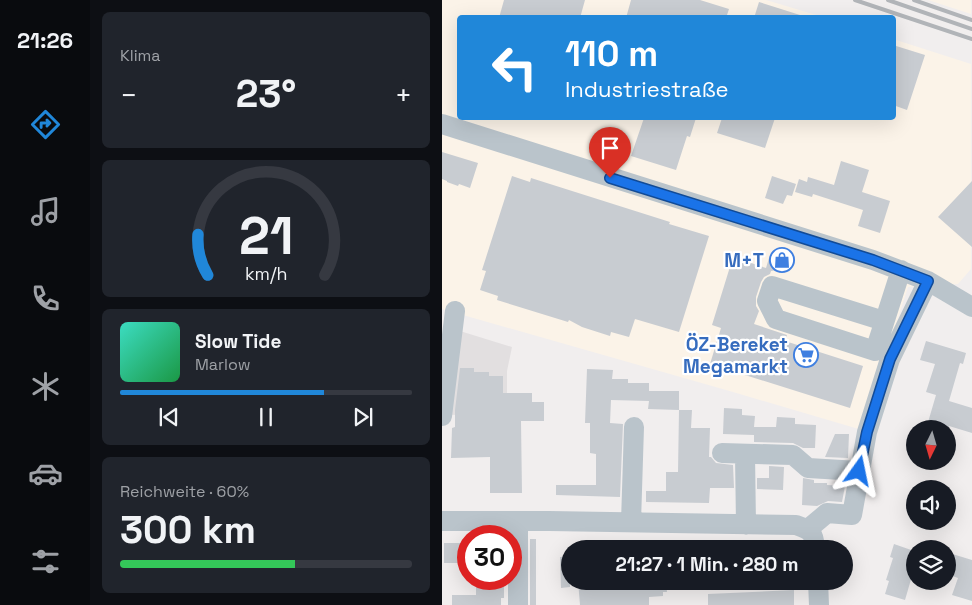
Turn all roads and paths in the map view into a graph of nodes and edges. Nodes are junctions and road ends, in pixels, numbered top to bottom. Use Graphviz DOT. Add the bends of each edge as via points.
graph roads {
  1 [pos="442,124"];
  2 [pos="901,270"];
  3 [pos="928,281"];
  4 [pos="972,306"];
  5 [pos="455,311"];
  6 [pos="884,322"];
  7 [pos="442,416"];
  8 [pos="634,427"];
  9 [pos="722,453"];
  10 [pos="745,454"];
  11 [pos="859,471"];
  12 [pos="442,521"];
  13 [pos="518,521"];
  14 [pos="631,522"];
  15 [pos="746,525"];
  16 [pos="808,529"];
  17 [pos="815,540"];
  18 [pos="818,590"];
  19 [pos="518,605"];
  20 [pos="819,605"];
  1 -- 2 [label="street"];
  2 -- 3 [label="street"];
  2 -- 6 [label="street"];
  3 -- 4 [label="street"];
  3 -- 11 [label="street" via="890,359 867,432"];
  5 -- 7 [label="street"];
  6 -- 6 [label="street" via="772,286 767,301 776,319 875,351"];
  8 -- 14 [label="street"];
  9 -- 10 [label="street"];
  10 -- 11 [label="street" via="793,455 808,468"];
  10 -- 15 [label="street"];
  11 -- 16 [label="street" via="852,515 827,513"];
  12 -- 13 [label="street"];
  13 -- 14 [label="street"];
  13 -- 19 [label="street"];
  14 -- 15 [label="street"];
  15 -- 16 [label="street" via="796,525"];
  16 -- 17 [label="street"];
  18 -- 20 [label="street"];
}
